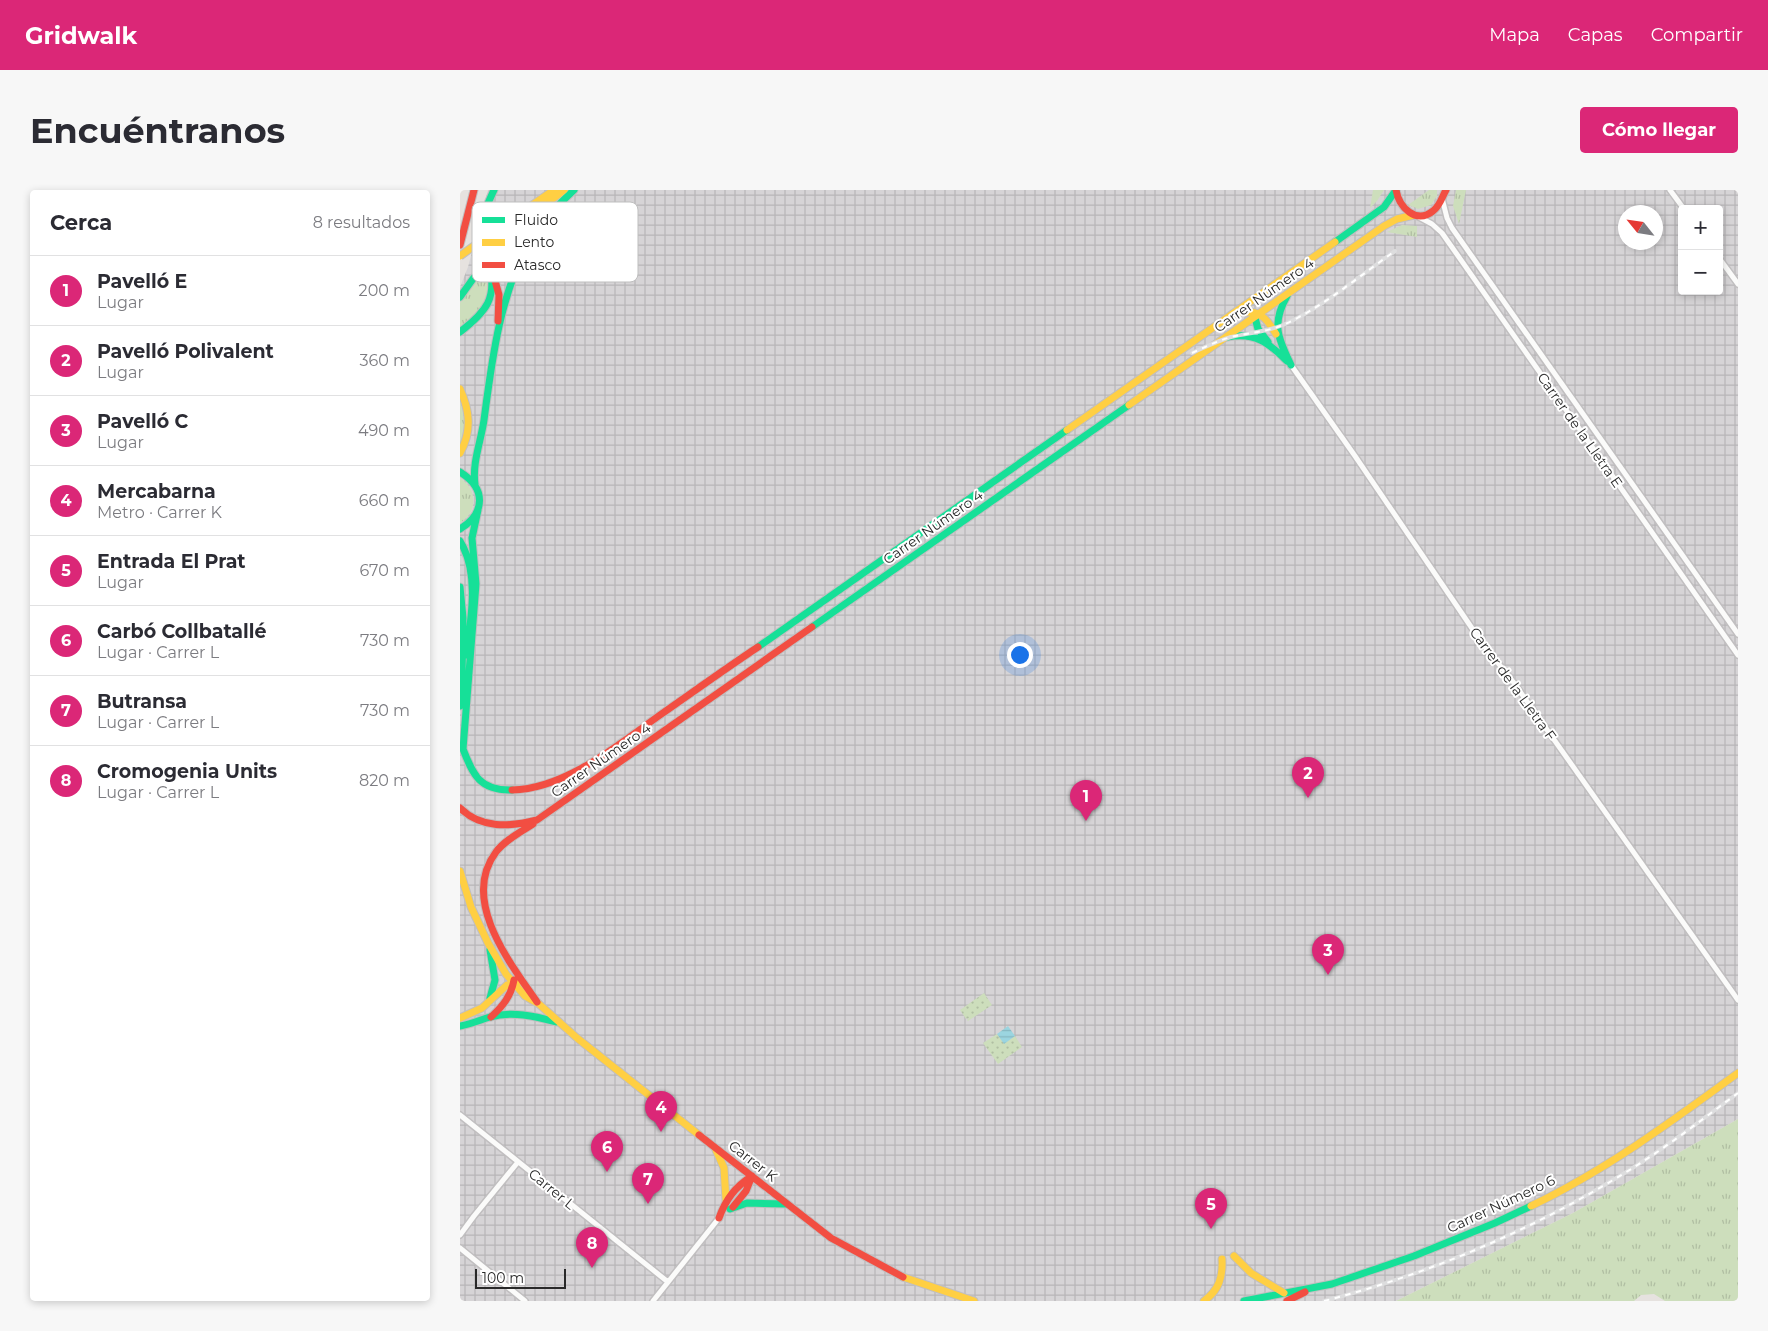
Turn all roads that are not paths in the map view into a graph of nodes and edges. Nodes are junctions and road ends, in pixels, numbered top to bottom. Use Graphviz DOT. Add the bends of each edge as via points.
graph roads {
  1 [pos="474,190"];
  2 [pos="494,190"];
  3 [pos="564,190"];
  4 [pos="574,190"];
  5 [pos="1396,190"];
  6 [pos="1670,190"];
  7 [pos="551,191"];
  8 [pos="1444,193"];
  9 [pos="489,202"];
  10 [pos="535,202"];
  11 [pos="549,202"];
  12 [pos="562,202"];
  13 [pos="1681,205"];
  14 [pos="1414,215"];
  15 [pos="460,245"];
  16 [pos="472,247"];
  17 [pos="460,256"];
  18 [pos="1723,263"];
  19 [pos="472,280"];
  20 [pos="491,282"];
  21 [pos="496,282"];
  22 [pos="511,282"];
  23 [pos="1738,284"];
  24 [pos="1290,291"];
  25 [pos="1260,295"];
  26 [pos="460,297"];
  27 [pos="1255,314"];
  28 [pos="1230,315"];
  29 [pos="460,332"];
  30 [pos="1277,337"];
  31 [pos="1224,338"];
  32 [pos="1268,342"];
  33 [pos="496,349"];
  34 [pos="1291,365"];
  35 [pos="460,389"];
  36 [pos="460,454"];
  37 [pos="460,472"];
  38 [pos="475,484"];
  39 [pos="478,510"];
  40 [pos="460,529"];
  41 [pos="460,541"];
  42 [pos="460,587"];
  43 [pos="1738,634"];
  44 [pos="1738,655"];
  45 [pos="462,680"];
  46 [pos="460,706"];
  47 [pos="460,808"];
  48 [pos="537,820"];
  49 [pos="460,871"];
  50 [pos="488,943"];
  51 [pos="512,969"];
  52 [pos="514,983"];
  53 [pos="530,992"];
  54 [pos="1738,1000"];
  55 [pos="486,1004"];
  56 [pos="538,1004"];
  57 [pos="491,1017"];
  58 [pos="460,1018"];
  59 [pos="558,1022"];
  60 [pos="461,1026"];
  61 [pos="1737,1072"];
  62 [pos="460,1115"];
  63 [pos="712,1144"];
  64 [pos="518,1162"];
  65 [pos="752,1176"];
  66 [pos="726,1200"];
  67 [pos="786,1204"];
  68 [pos="730,1209"];
  69 [pos="719,1218"];
  70 [pos="460,1235"];
  71 [pos="460,1248"];
  72 [pos="1234,1256"];
  73 [pos="1222,1260"];
  74 [pos="668,1282"];
  75 [pos="1311,1288"];
  76 [pos="1284,1293"];
  77 [pos="525,1301"];
  78 [pos="653,1301"];
  79 [pos="974,1301"];
  80 [pos="1204,1301"];
  81 [pos="1247,1301"];
  82 [pos="1288,1301"];
  1 -- 15 [label="main road"];
  2 -- 9 [label="main road"];
  3 -- 11 [label="main road, bridge"];
  4 -- 12 [label="main road"];
  5 -- 14 [label="main road" via="1399,204"];
  5 -- 25 [label="main road, Carrer Número 4" via="1384,207"];
  6 -- 13 [label="street"];
  7 -- 10 [label="main road, bridge"];
  8 -- 14 [label="main road, Carrer Número 4" via="1431,212"];
  8 -- 43 [label="street, Carrer de la Lletra E" via="1452,228"];
  14 -- 24 [label="main road, Carrer Número 4" via="1384,226"];
  14 -- 44 [label="street, Carrer de la Lletra E" via="1442,233"];
  16 -- 17 [label="main road, bridge"];
  18 -- 23 [label="street"];
  19 -- 26 [label="main road, bridge"];
  20 -- 29 [label="main road" via="489,301 481,314"];
  21 -- 33 [label="main road" via="499,302"];
  22 -- 33 [label="main road"];
  24 -- 27 [label="main road, Carrer Número 4"];
  24 -- 30 [label="main road" via="1279,311"];
  25 -- 27 [label="main road"];
  25 -- 28 [label="main road, Carrer Número 4"];
  27 -- 28 [label="main road" via="1248,310"];
  27 -- 30 [label="main road" via="1270,324"];
  27 -- 31 [label="main road, Carrer Número 4"];
  27 -- 32 [label="main road" via="1258,329"];
  28 -- 39 [label="main road, Carrer Número 4" via="599,758 573,773 534,788 492,789 479,782 465,759 463,742 476,597 472,538"];
  30 -- 34 [label="main road"];
  31 -- 32 [label="main road" via="1236,335"];
  31 -- 48 [label="main road, Carrer Número 4"];
  32 -- 34 [label="main road"];
  33 -- 38 [label="main road" via="473,470"];
  34 -- 54 [label="street, Carrer de la Lletra F" via="1482,643 1514,682"];
  35 -- 36 [label="main road" via="470,422"];
  37 -- 38 [label="main road"];
  38 -- 39 [label="main road" via="480,497"];
  39 -- 40 [label="main road"];
  41 -- 45 [label="main road" via="468,554 471,583"];
  42 -- 45 [label="main road"];
  45 -- 46 [label="main road"];
  47 -- 48 [label="main road, Carrer Número 4" via="466,815 484,823 516,825"];
  48 -- 51 [label="main road, Carrer K" via="496,853 485,872 481,888 483,915"];
  49 -- 50 [label="main road, Carrer K" via="471,907"];
  50 -- 52 [label="main road, Carrer K"];
  50 -- 55 [label="main road" via="495,980 493,993"];
  51 -- 52 [label="main road"];
  51 -- 53 [label="main road, Carrer K"];
  52 -- 53 [label="main road"];
  52 -- 55 [label="main road" via="500,989"];
  52 -- 56 [label="main road, Carrer K" via="525,996"];
  52 -- 57 [label="main road" via="506,1003"];
  53 -- 56 [label="main road, Carrer K"];
  55 -- 58 [label="main road"];
  56 -- 59 [label="main road, Carrer K"];
  57 -- 59 [label="main road" via="529,1014"];
  57 -- 60 [label="main road"];
  59 -- 63 [label="main road, Carrer K"];
  61 -- 75 [label="main road, Carrer Número 6" via="1668,1125 1558,1192 1446,1244"];
  62 -- 64 [label="street, Carrer L"];
  63 -- 65 [label="main road, Carrer K"];
  63 -- 66 [label="main road" via="725,1172"];
  64 -- 70 [label="street"];
  64 -- 74 [label="street, Carrer L"];
  65 -- 66 [label="main road" via="733,1189"];
  65 -- 67 [label="main road, Carrer K"];
  65 -- 68 [label="main road" via="746,1192"];
  66 -- 69 [label="main road"];
  67 -- 68 [label="main road" via="753,1203"];
  67 -- 79 [label="main road, Carrer K" via="831,1238 894,1273"];
  68 -- 69 [label="main road"];
  69 -- 74 [label="street"];
  71 -- 77 [label="street"];
  72 -- 76 [label="main road" via="1259,1281"];
  73 -- 80 [label="main road" via="1224,1271 1220,1284 1215,1293"];
  74 -- 78 [label="street"];
  75 -- 76 [label="main road, Carrer Número 6"];
  75 -- 82 [label="main road"];
  76 -- 81 [label="main road, Carrer Número 6"];
}
